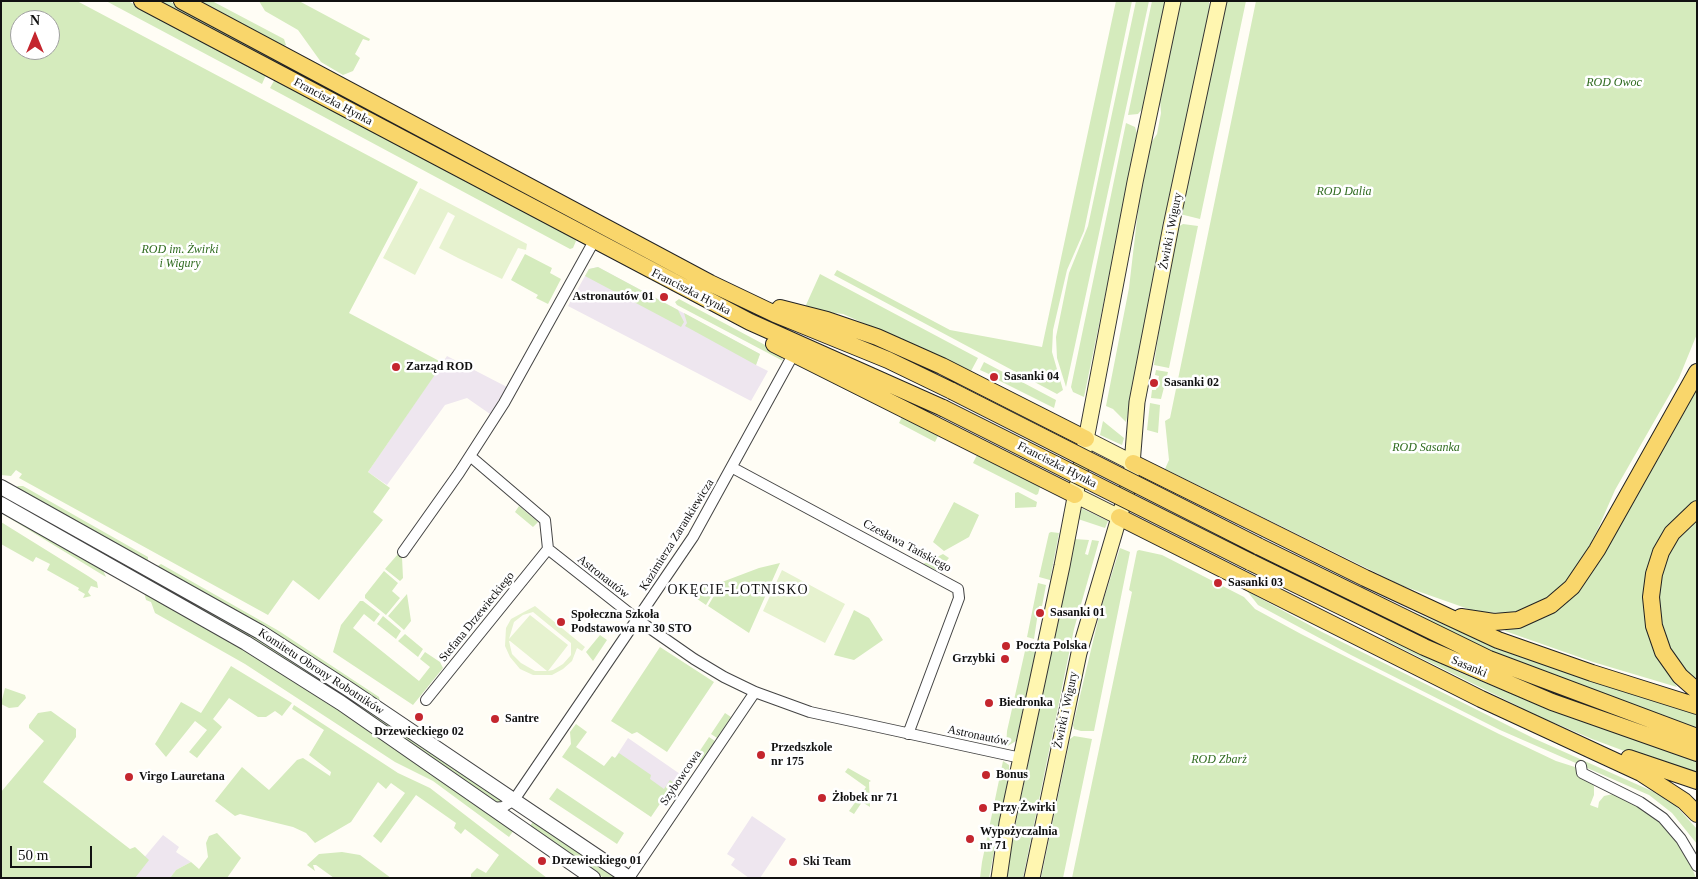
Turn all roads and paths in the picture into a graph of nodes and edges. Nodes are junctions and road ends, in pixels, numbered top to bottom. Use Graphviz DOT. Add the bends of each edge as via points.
graph roads {
  1 [pos="142,1"];
  2 [pos="182,1"];
  3 [pos="1173,1"];
  4 [pos="1219,1"];
  5 [pos="594,241"];
  6 [pos="746,300"];
  7 [pos="750,322"];
  8 [pos="793,354"];
  9 [pos="1697,372"];
  10 [pos="1086,439"];
  11 [pos="470,456"];
  12 [pos="1133,463"];
  13 [pos="733,468"];
  14 [pos="1,487"];
  15 [pos="1075,495"];
  16 [pos="1,504"];
  17 [pos="1697,509"];
  18 [pos="1119,517"];
  19 [pos="1258,546"];
  20 [pos="548,549"];
  21 [pos="403,552"];
  22 [pos="1250,562"];
  23 [pos="1441,614"];
  24 [pos="638,620"];
  25 [pos="1697,691"];
  26 [pos="755,692"];
  27 [pos="426,700"];
  28 [pos="1697,706"];
  29 [pos="908,734"];
  30 [pos="1697,737"];
  31 [pos="1590,749"];
  32 [pos="1697,754"];
  33 [pos="1021,758"];
  34 [pos="1581,766"];
  35 [pos="1697,781"];
  36 [pos="514,800"];
  37 [pos="493,808"];
  38 [pos="1697,814"];
  39 [pos="1697,866"];
  40 [pos="593,878"];
  41 [pos="629,878"];
  42 [pos="999,878"];
  43 [pos="1032,878"];
  1 -- 5 [label="main road, Franciszka Hynka"];
  2 -- 6 [label="main road, Franciszka Hynka"];
  3 -- 10 [label="main road"];
  4 -- 12 [label="main road, Żwirki i Wigury" via="1137,402"];
  5 -- 7 [label="main road, Franciszka Hynka"];
  5 -- 11 [label="street" via="504,403"];
  6 -- 10 [label="main road" via="814,316 870,334 942,366"];
  6 -- 19 [label="main road, Franciszka Hynka, bridge" via="888,360"];
  7 -- 8 [label="main road" via="774,345"];
  7 -- 22 [label="main road, Franciszka Hynka, bridge" via="943,408"];
  8 -- 13 [label="street, Kazimierza Zarankiewicza"];
  8 -- 15 [label="main road"];
  9 -- 23 [label="main road" via="1597,550 1577,580 1558,600 1535,614 1512,621 1476,620"];
  10 -- 12 [label="main road"];
  10 -- 15 [label="main road"];
  11 -- 20 [label="street" via="545,520"];
  11 -- 21 [label="street"];
  12 -- 18 [label="main road, Żwirki i Wigury"];
  12 -- 23 [label="main road"];
  13 -- 24 [label="street, Kazimierza Zarankiewicza" via="704,521"];
  13 -- 29 [label="street, Czesława Tańskiego" via="958,589 959,598"];
  14 -- 36 [label="street, Komitetu Obrony Robotników" via="260,632"];
  15 -- 18 [label="main road"];
  15 -- 33 [label="main road"];
  16 -- 37 [label="street, Komitetu Obrony Robotników" via="246,643"];
  17 -- 25 [label="main road" via="1672,533 1661,552 1651,597 1654,626 1663,652 1680,676"];
  18 -- 31 [label="main road" via="1473,695"];
  18 -- 43 [label="main road, Żwirki i Wigury" via="1077,660"];
  19 -- 30 [label="main road, Sasanki" via="1489,659"];
  20 -- 24 [label="street, Astronautów"];
  20 -- 27 [label="street, Stefana Drzewieckiego"];
  22 -- 32 [label="main road, Sasanki" via="1424,647 1552,702"];
  23 -- 28 [label="main road" via="1530,652"];
  24 -- 26 [label="street, Astronautów" via="694,659"];
  24 -- 36 [label="street, Kazimierza Zarankiewicza"];
  26 -- 29 [label="street, Astronautów" via="810,712"];
  26 -- 41 [label="street, Szybowcowa"];
  29 -- 33 [label="street, Astronautów"];
  31 -- 35 [label="main road" via="1617,754"];
  31 -- 38 [label="main road" via="1666,788"];
  33 -- 42 [label="main road"];
  34 -- 39 [label="street" via="1582,773 1640,802 1663,818 1681,839"];
  36 -- 37 [label="street" via="503,807"];
  36 -- 41 [label="street, Komitetu Obrony Robotników"];
  37 -- 40 [label="street, Komitetu Obrony Robotników"];
}
